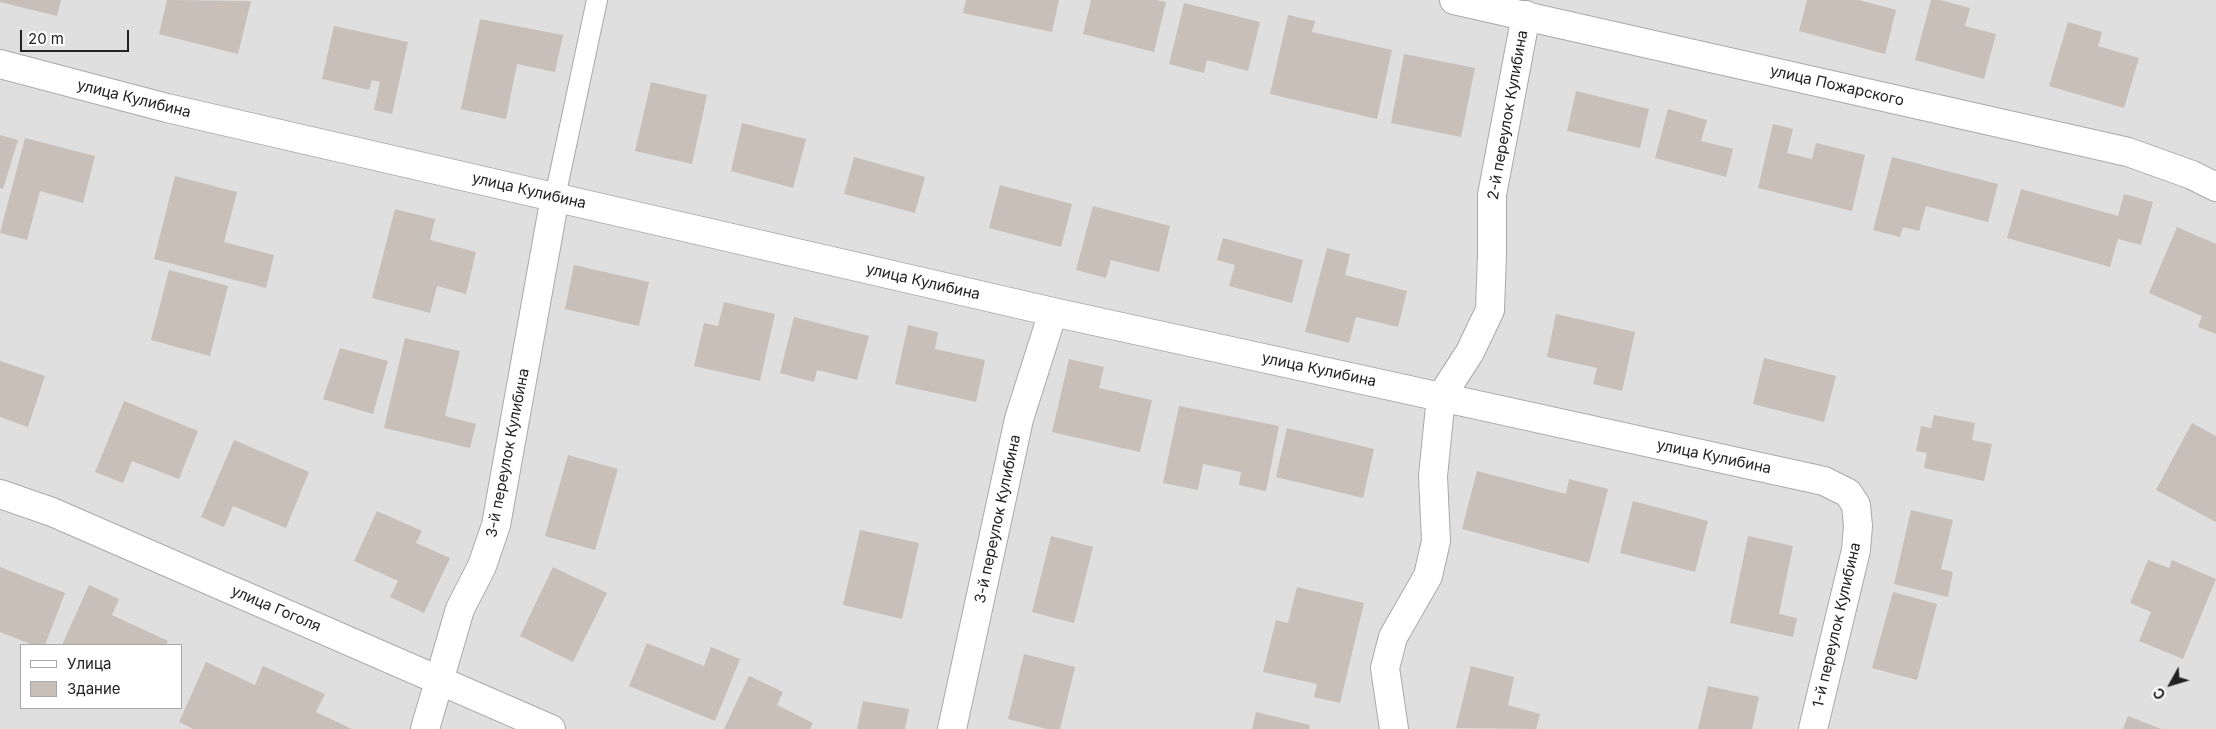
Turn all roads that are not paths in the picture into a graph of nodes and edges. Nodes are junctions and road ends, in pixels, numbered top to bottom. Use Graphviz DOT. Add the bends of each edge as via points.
graph roads {
  1 [pos="597,0"];
  2 [pos="1454,0"];
  3 [pos="1526,16"];
  4 [pos="0,64"];
  5 [pos="2216,187"];
  6 [pos="555,197"];
  7 [pos="1053,312"];
  8 [pos="1441,397"];
  9 [pos="1848,493"];
  10 [pos="0,494"];
  11 [pos="441,680"];
  12 [pos="425,729"];
  13 [pos="551,729"];
  14 [pos="952,729"];
  15 [pos="1394,729"];
  16 [pos="1813,729"];
  1 -- 6 [label="lane"];
  2 -- 3 [label="street, улица Пожарского"];
  3 -- 5 [label="street, улица Пожарского" via="2128,152"];
  3 -- 8 [label="street, 2-й переулок Кулибина" via="1492,195 1490,310 1470,352"];
  4 -- 6 [label="street, улица Кулибина" via="167,108"];
  6 -- 7 [label="street, улица Кулибина"];
  6 -- 11 [label="street, 3-й переулок Кулибина" via="496,525 482,566 460,609"];
  7 -- 8 [label="street, улица Кулибина"];
  7 -- 14 [label="street, 3-й переулок Кулибина" via="1020,419"];
  8 -- 9 [label="street, улица Кулибина" via="1815,479"];
  8 -- 15 [label="street, 2-й переулок Кулибина" via="1433,476 1436,541 1428,576 1393,637 1386,668"];
  9 -- 16 [label="street, 1-й переулок Кулибина" via="1856,505 1856,550"];
  10 -- 11 [label="street, улица Гоголя" via="52,512"];
  11 -- 12 [label="street, 3-й переулок Кулибина"];
  11 -- 13 [label="street, улица Гоголя"];
}
